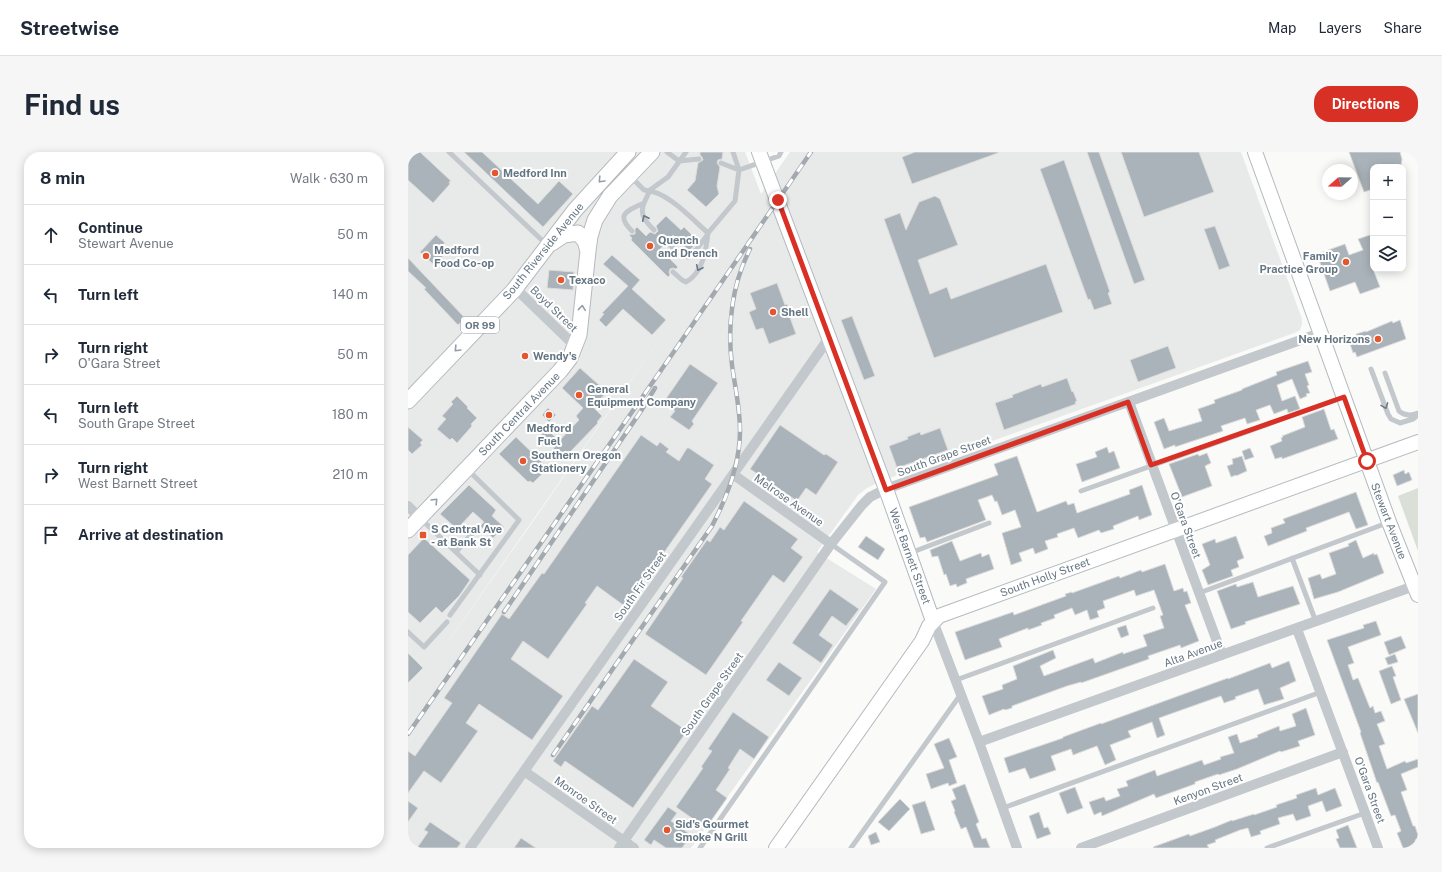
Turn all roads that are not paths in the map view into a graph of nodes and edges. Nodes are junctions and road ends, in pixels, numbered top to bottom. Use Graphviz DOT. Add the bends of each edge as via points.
graph roads {
  1 [pos="449,152"];
  2 [pos="628,152"];
  3 [pos="652,152"];
  4 [pos="668,152"];
  5 [pos="686,152"];
  6 [pos="733,152"];
  7 [pos="781,152"];
  8 [pos="1255,152"];
  9 [pos="761,157"];
  10 [pos="699,159"];
  11 [pos="679,161"];
  12 [pos="721,163"];
  13 [pos="739,170"];
  14 [pos="629,176"];
  15 [pos="650,190"];
  16 [pos="644,203"];
  17 [pos="602,207"];
  18 [pos="654,230"];
  19 [pos="632,231"];
  20 [pos="708,233"];
  21 [pos="666,242"];
  22 [pos="547,246"];
  23 [pos="588,251"];
  24 [pos="674,272"];
  25 [pos="515,288"];
  26 [pos="1320,333"];
  27 [pos="829,338"];
  28 [pos="576,347"];
  29 [pos="1371,369"];
  30 [pos="1385,373"];
  31 [pos="1344,397"];
  32 [pos="408,401"];
  33 [pos="1128,402"];
  34 [pos="1418,414"];
  35 [pos="1418,442"];
  36 [pos="1367,461"];
  37 [pos="1151,465"];
  38 [pos="466,469"];
  39 [pos="734,476"];
  40 [pos="886,490"];
  41 [pos="1081,491"];
  42 [pos="408,506"];
  43 [pos="420,518"];
  44 [pos="1389,522"];
  45 [pos="989,523"];
  46 [pos="476,528"];
  47 [pos="408,530"];
  48 [pos="1175,530"];
  49 [pos="831,544"];
  50 [pos="456,552"];
  51 [pos="909,553"];
  52 [pos="1292,558"];
  53 [pos="480,575"];
  54 [pos="1416,591"];
  55 [pos="1199,593"];
  56 [pos="1153,608"];
  57 [pos="450,615"];
  58 [pos="933,621"];
  59 [pos="447,622"];
  60 [pos="1316,622"];
  61 [pos="1297,629"];
  62 [pos="408,632"];
  63 [pos="1222,655"];
  64 [pos="956,680"];
  65 [pos="1321,692"];
  66 [pos="961,693"];
  67 [pos="979,742"];
  68 [pos="1343,752"];
  69 [pos="524,771"];
  70 [pos="1003,808"];
  71 [pos="1365,813"];
  72 [pos="621,844"];
  73 [pos="1094,846"];
  74 [pos="470,848"];
  75 [pos="634,848"];
  76 [pos="700,848"];
  77 [pos="776,848"];
  78 [pos="851,848"];
  79 [pos="1017,848"];
  80 [pos="1081,848"];
  81 [pos="1267,848"];
  82 [pos="1378,848"];
  1 -- 22 [label="lane"];
  2 -- 22 [label="main road, South Riverside Avenue / OR 99, one-way" via="575,210"];
  3 -- 14 [label="main road, South Riverside Avenue"];
  4 -- 11 [label="lane"];
  5 -- 11 [label="lane"];
  6 -- 13 [label="lane"];
  7 -- 9 [label="lane" via="779,156"];
  8 -- 26 [label="street, Stewart Avenue"];
  9 -- 13 [label="lane"];
  9 -- 27 [label="street, West Barnett Street"];
  10 -- 11 [label="lane"];
  11 -- 15 [label="lane" via="668,177"];
  12 -- 13 [label="lane"];
  13 -- 20 [label="lane" via="735,201"];
  14 -- 15 [label="lane" via="644,190"];
  14 -- 17 [label="main road, South Riverside Avenue"];
  15 -- 16 [label="lane"];
  15 -- 20 [label="lane" via="667,198"];
  18 -- 16 [label="lane, one-way" via="642,216"];
  16 -- 19 [label="lane" via="624,214 624,223"];
  17 -- 23 [label="main road, South Central Avenue" via="595,220"];
  20 -- 21 [label="lane" via="688,257 680,255"];
  20 -- 24 [label="lane, one-way" via="699,270 692,279 686,282"];
  22 -- 23 [label="main road" via="564,235 578,233 585,241"];
  22 -- 25 [label="main road, South Riverside Avenue / OR 99"];
  28 -- 23 [label="main road, South Central Avenue, one-way"];
  25 -- 28 [label="street, Boyd Street"];
  25 -- 32 [label="main road, South Riverside Avenue / OR 99, one-way"];
  26 -- 31 [label="street, Stewart Avenue"];
  26 -- 33 [label="street, South Grape Street"];
  27 -- 39 [label="street, South Fir Street"];
  27 -- 40 [label="street, West Barnett Street"];
  28 -- 38 [label="main road, South Central Avenue" via="560,371"];
  29 -- 34 [label="lane, one-way" via="1391,419 1400,423 1413,419"];
  30 -- 34 [label="lane" via="1399,411 1408,415"];
  31 -- 36 [label="street, Stewart Avenue"];
  31 -- 37 [label="lane"];
  33 -- 37 [label="street, O'Gara Street"];
  33 -- 40 [label="street, South Grape Street"];
  35 -- 36 [label="street, South Holly Street"];
  36 -- 44 [label="street, Stewart Avenue"];
  36 -- 48 [label="street, South Holly Street"];
  37 -- 41 [label="lane"];
  37 -- 48 [label="street, O'Gara Street"];
  43 -- 38 [label="main road, South Central Avenue, one-way"];
  38 -- 53 [label="lane" via="519,520"];
  39 -- 49 [label="street, Melrose Avenue"];
  39 -- 69 [label="street, South Fir Street"];
  40 -- 49 [label="street, South Grape Street" via="870,496"];
  40 -- 51 [label="street, West Barnett Street"];
  42 -- 43 [label="street"];
  43 -- 47 [label="main road, South Central Avenue"];
  43 -- 50 [label="lane"];
  44 -- 52 [label="lane"];
  44 -- 54 [label="street, Stewart Avenue"];
  45 -- 51 [label="lane"];
  46 -- 50 [label="lane"];
  48 -- 55 [label="street, O'Gara Street"];
  48 -- 58 [label="street, South Holly Street" via="949,612"];
  49 -- 72 [label="street, South Grape Street"];
  49 -- 76 [label="lane" via="885,582"];
  50 -- 53 [label="lane"];
  51 -- 58 [label="street, West Barnett Street"];
  52 -- 55 [label="lane"];
  52 -- 60 [label="lane"];
  53 -- 57 [label="lane"];
  54 -- 60 [label="street, Alta Avenue"];
  55 -- 63 [label="street, O'Gara Street"];
  56 -- 64 [label="lane"];
  58 -- 64 [label="street, West Barnett Street"];
  58 -- 77 [label="street" via="922,641"];
  59 -- 62 [label="lane" via="424,647"];
  60 -- 61 [label="street, Alta Avenue"];
  61 -- 63 [label="street, Alta Avenue"];
  61 -- 65 [label="street, O'Gara Street"];
  63 -- 67 [label="street, Alta Avenue"];
  64 -- 66 [label="street, West Barnett Street"];
  65 -- 68 [label="street, O'Gara Street"];
  65 -- 70 [label="lane"];
  66 -- 67 [label="street, West Barnett Street"];
  66 -- 78 [label="lane"];
  67 -- 70 [label="street, West Barnett Street"];
  68 -- 71 [label="street, O'Gara Street"];
  68 -- 73 [label="street, Kenyon Street"];
  69 -- 72 [label="street, Monroe Street"];
  69 -- 74 [label="street, South Fir Street"];
  70 -- 79 [label="street, West Barnett Street"];
  71 -- 81 [label="lane"];
  71 -- 82 [label="street, O'Gara Street"];
  72 -- 75 [label="street, Monroe Street"];
  73 -- 80 [label="street, Kenyon Street"];
}
